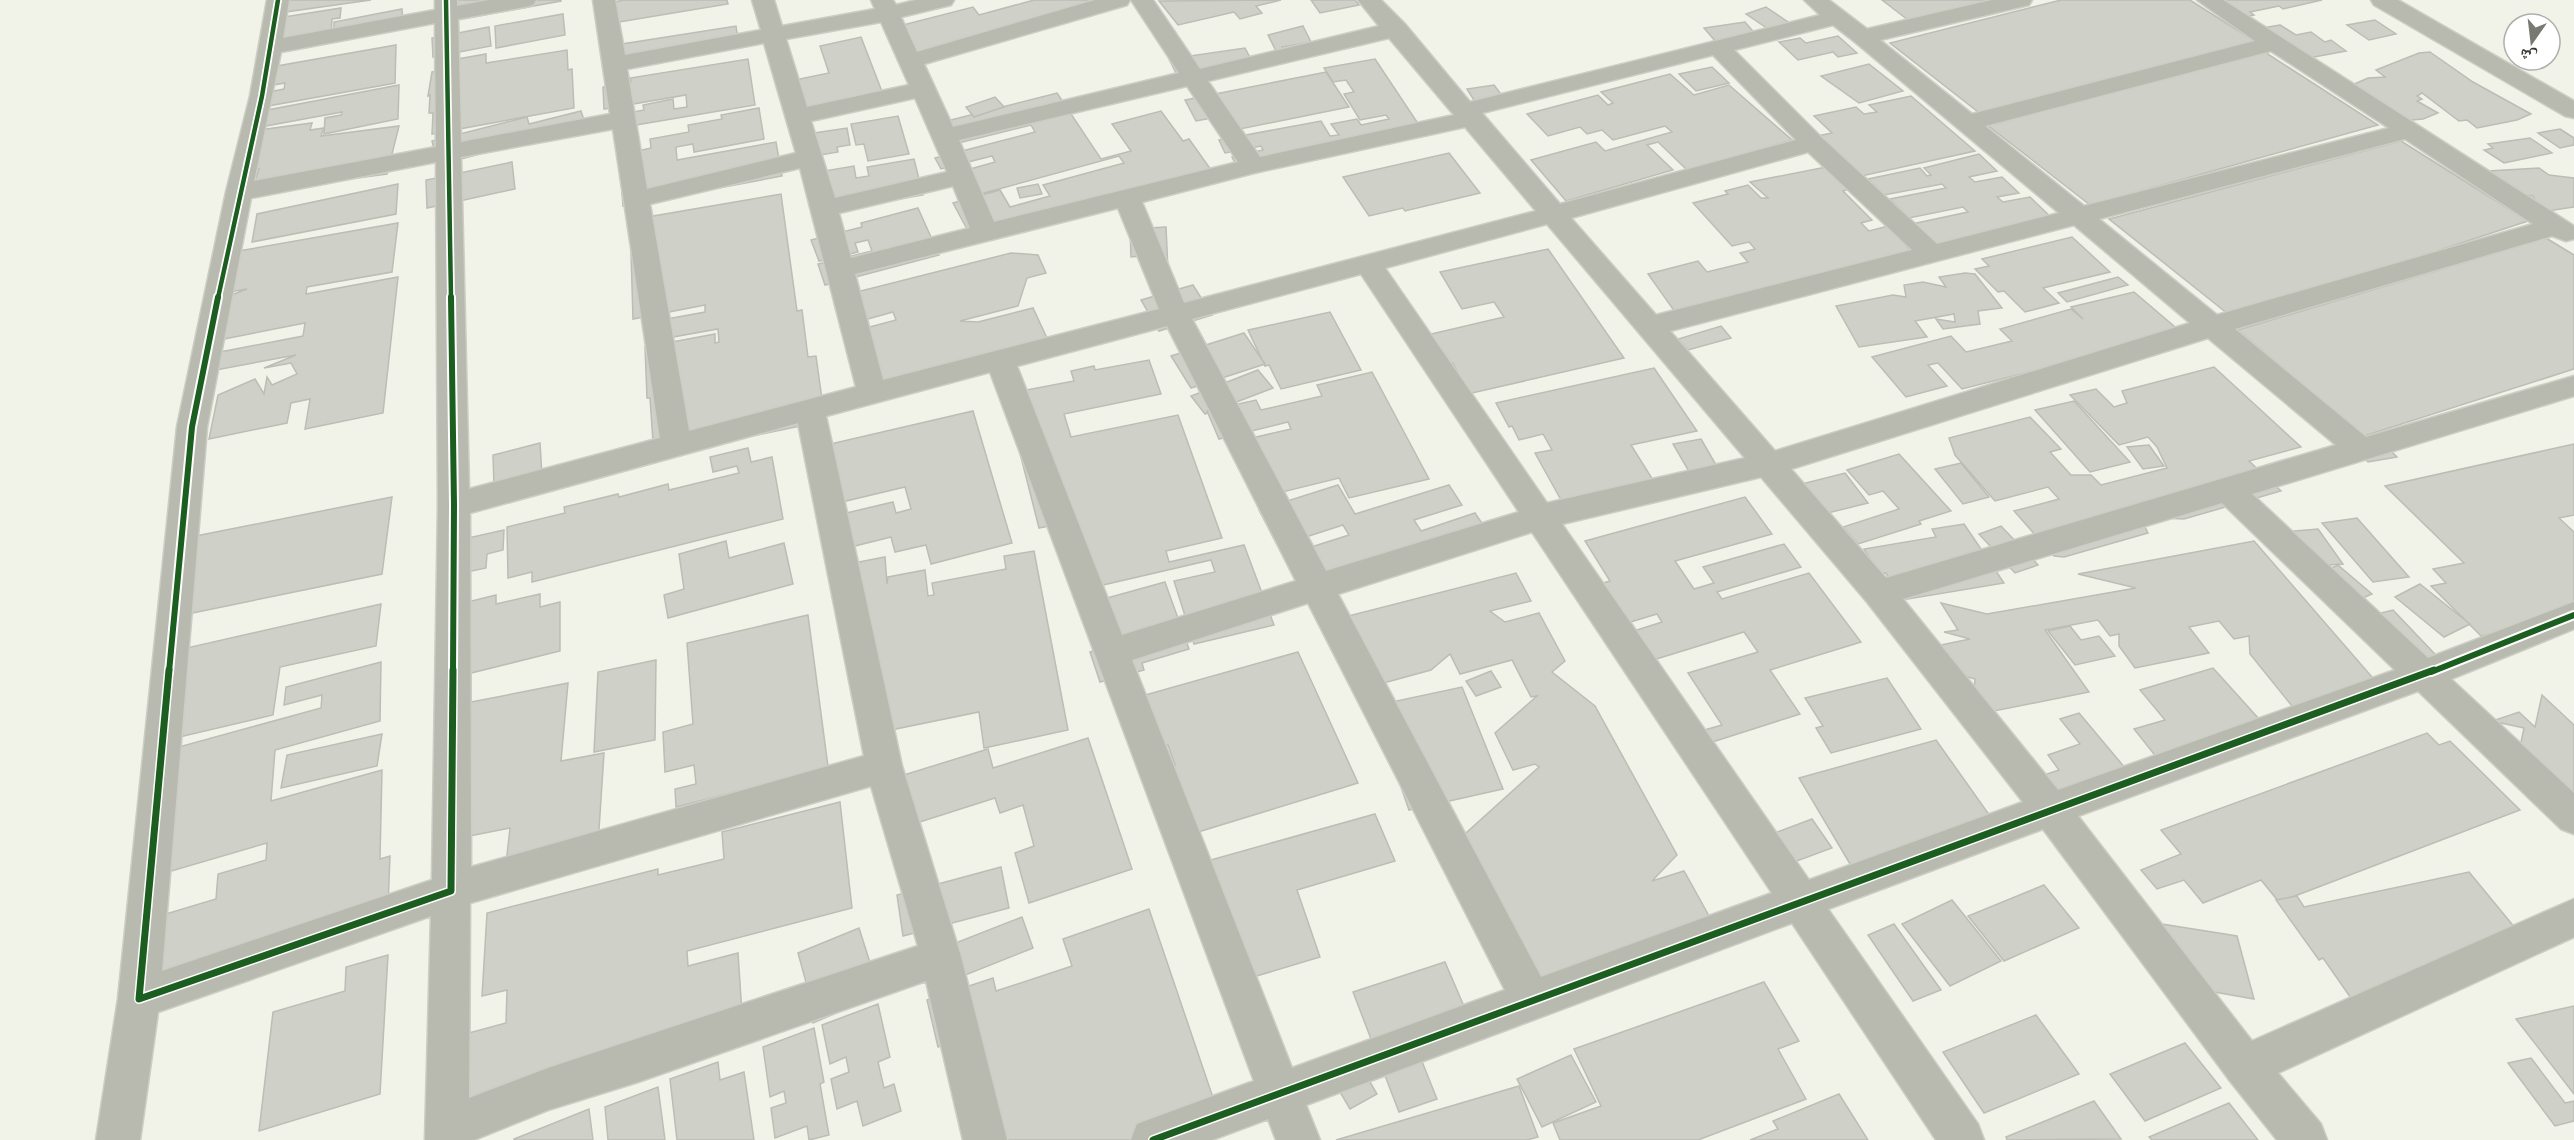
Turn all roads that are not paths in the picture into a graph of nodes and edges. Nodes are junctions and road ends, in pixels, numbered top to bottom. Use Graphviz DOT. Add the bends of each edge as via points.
graph roads {
  1 [pos="278,0"];
  2 [pos="525,0"];
  3 [pos="604,0"];
  4 [pos="763,0"];
  5 [pos="943,0"];
  6 [pos="1119,0"];
  7 [pos="1142,0"];
  8 [pos="1369,0"];
  9 [pos="1815,0"];
  10 [pos="2020,0"];
  11 [pos="2208,0"];
  12 [pos="2382,0"];
  13 [pos="884,7"];
  14 [pos="446,8"];
  15 [pos="1837,17"];
  16 [pos="1397,29"];
  17 [pos="773,35"];
  18 [pos="1863,37"];
  19 [pos="2274,43"];
  20 [pos="1717,46"];
  21 [pos="268,47"];
  22 [pos="910,61"];
  23 [pos="614,64"];
  24 [pos="1193,78"];
  25 [pos="922,89"];
  26 [pos="2574,111"];
  27 [pos="1469,114"];
  28 [pos="800,116"];
  29 [pos="624,119"];
  30 [pos="1967,123"];
  31 [pos="2408,131"];
  32 [pos="945,136"];
  33 [pos="1813,142"];
  34 [pos="448,153"];
  35 [pos="809,158"];
  36 [pos="1253,166"];
  37 [pos="961,176"];
  38 [pos="239,192"];
  39 [pos="1127,198"];
  40 [pos="637,199"];
  41 [pos="825,208"];
  42 [pos="1556,215"];
  43 [pos="2079,216"];
  44 [pos="2564,232"];
  45 [pos="985,233"];
  46 [pos="1932,254"];
  47 [pos="1368,264"];
  48 [pos="841,269"];
  49 [pos="1175,314"];
  50 [pos="1651,326"];
  51 [pos="2213,326"];
  52 [pos="1000,360"];
  53 [pos="2574,386"];
  54 [pos="872,393"];
  55 [pos="810,409"];
  56 [pos="676,444"];
  57 [pos="2362,450"];
  58 [pos="1770,464"];
  59 [pos="2228,490"];
  60 [pos="454,505"];
  61 [pos="1540,517"];
  62 [pos="1316,587"];
  63 [pos="1879,593"];
  64 [pos="2574,615"];
  65 [pos="1112,652"];
  66 [pos="2422,675"];
  67 [pos="884,766"];
  68 [pos="2051,809"];
  69 [pos="2574,817"];
  70 [pos="451,891"];
  71 [pos="1800,902"];
  72 [pos="2574,917"];
  73 [pos="941,957"];
  74 [pos="139,999"];
  75 [pos="1532,1001"];
  76 [pos="2246,1066"];
  77 [pos="1281,1094"];
  78 [pos="447,1134"];
  79 [pos="118,1140"];
  80 [pos="985,1140"];
  81 [pos="1153,1140"];
  82 [pos="1298,1140"];
  83 [pos="1962,1140"];
  84 [pos="2305,1140"];
  1 -- 21 [label="street"];
  2 -- 14 [label="street"];
  3 -- 23 [label="street"];
  4 -- 17 [label="street"];
  5 -- 13 [label="street"];
  6 -- 22 [label="street"];
  7 -- 24 [label="street"];
  8 -- 16 [label="street"];
  9 -- 15 [label="street"];
  10 -- 18 [label="street"];
  11 -- 19 [label="street"];
  12 -- 26 [label="street"];
  13 -- 17 [label="street"];
  13 -- 22 [label="street"];
  14 -- 21 [label="street"];
  14 -- 34 [label="street"];
  15 -- 18 [label="street"];
  15 -- 20 [label="street"];
  16 -- 24 [label="street"];
  16 -- 27 [label="street"];
  17 -- 23 [label="street"];
  17 -- 28 [label="street"];
  18 -- 30 [label="street"];
  19 -- 30 [label="street"];
  19 -- 31 [label="street"];
  20 -- 27 [label="street"];
  20 -- 33 [label="street"];
  21 -- 38 [label="street"];
  22 -- 25 [label="street"];
  23 -- 29 [label="street"];
  24 -- 32 [label="street"];
  24 -- 36 [label="street"];
  25 -- 28 [label="street"];
  25 -- 32 [label="street"];
  27 -- 36 [label="street"];
  27 -- 42 [label="street"];
  28 -- 35 [label="street"];
  29 -- 34 [label="street"];
  29 -- 40 [label="street"];
  30 -- 43 [label="street"];
  31 -- 43 [label="street"];
  31 -- 44 [label="street"];
  32 -- 37 [label="street"];
  33 -- 42 [label="street"];
  33 -- 46 [label="street"];
  34 -- 38 [label="street"];
  34 -- 60 [label="street"];
  35 -- 40 [label="street"];
  35 -- 41 [label="street"];
  36 -- 39 [label="street"];
  37 -- 41 [label="street"];
  37 -- 45 [label="street"];
  38 -- 74 [label="street" via="192,427"];
  39 -- 45 [label="street"];
  39 -- 49 [label="street"];
  40 -- 56 [label="street"];
  41 -- 48 [label="street"];
  42 -- 47 [label="street"];
  42 -- 50 [label="street"];
  43 -- 46 [label="street"];
  43 -- 51 [label="street"];
  44 -- 51 [label="street"];
  45 -- 48 [label="street"];
  46 -- 50 [label="street"];
  47 -- 49 [label="street"];
  47 -- 61 [label="street"];
  48 -- 54 [label="street"];
  49 -- 52 [label="street"];
  49 -- 62 [label="street"];
  50 -- 58 [label="street"];
  51 -- 57 [label="street"];
  51 -- 58 [label="street"];
  52 -- 54 [label="street"];
  52 -- 65 [label="street"];
  53 -- 57 [label="street"];
  54 -- 55 [label="street"];
  55 -- 56 [label="street"];
  55 -- 67 [label="street"];
  56 -- 60 [label="street"];
  57 -- 59 [label="street"];
  58 -- 61 [label="street"];
  58 -- 63 [label="street"];
  59 -- 63 [label="street"];
  59 -- 66 [label="street"];
  60 -- 70 [label="street"];
  61 -- 62 [label="street"];
  61 -- 71 [label="street"];
  62 -- 65 [label="street"];
  62 -- 75 [label="street"];
  63 -- 68 [label="street"];
  64 -- 66 [label="street"];
  65 -- 77 [label="street"];
  66 -- 68 [label="street"];
  66 -- 69 [label="street"];
  67 -- 70 [label="street"];
  67 -- 73 [label="street"];
  68 -- 71 [label="street"];
  68 -- 76 [label="street"];
  70 -- 74 [label="street"];
  70 -- 78 [label="street"];
  71 -- 75 [label="street"];
  71 -- 83 [label="street"];
  72 -- 76 [label="street"];
  73 -- 78 [label="street" via="559,1085"];
  73 -- 80 [label="street"];
  74 -- 79 [label="street"];
  75 -- 77 [label="street"];
  76 -- 84 [label="street"];
  77 -- 81 [label="street"];
  77 -- 82 [label="street"];
}
